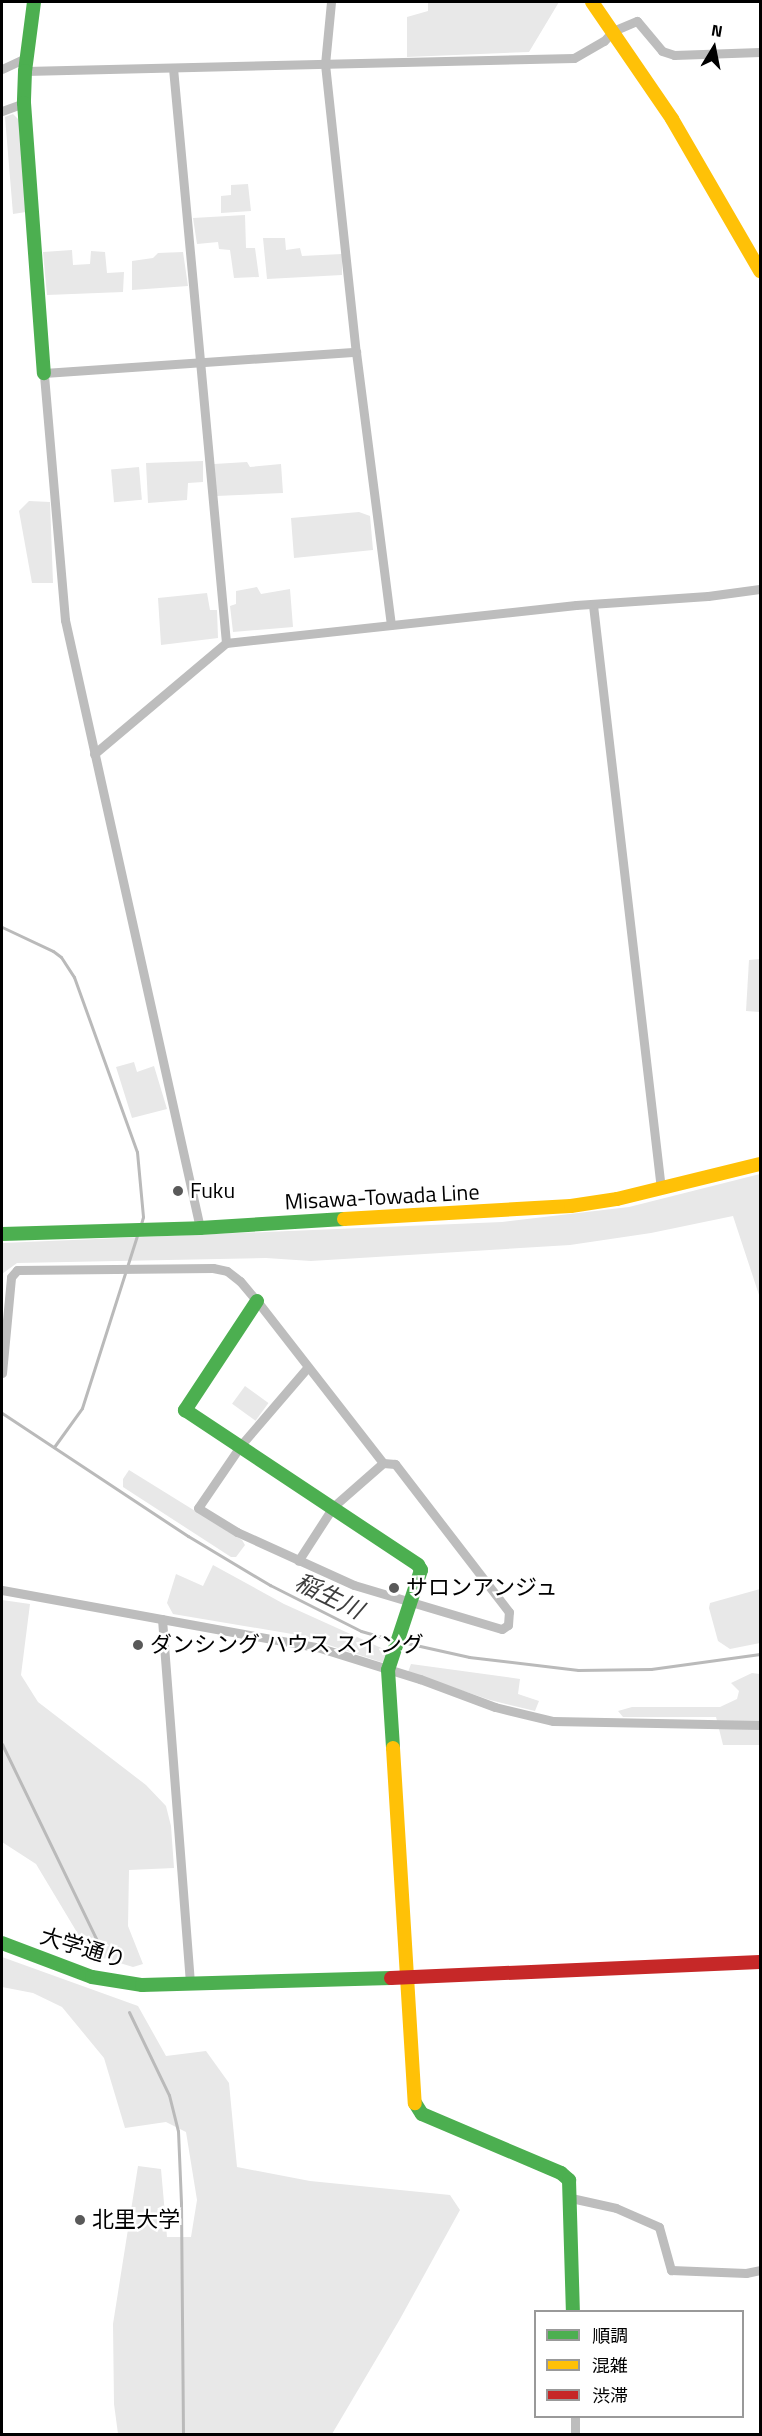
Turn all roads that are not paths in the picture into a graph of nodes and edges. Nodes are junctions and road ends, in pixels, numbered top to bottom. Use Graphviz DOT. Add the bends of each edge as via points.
graph roads {
  1 [pos="34,2"];
  2 [pos="331,2"];
  3 [pos="592,2"];
  4 [pos="614,32"];
  5 [pos="760,52"];
  6 [pos="325,64"];
  7 [pos="26,65"];
  8 [pos="173,68"];
  9 [pos="2,69"];
  10 [pos="24,103"];
  11 [pos="2,111"];
  12 [pos="760,271"];
  13 [pos="356,352"];
  14 [pos="201,363"];
  15 [pos="44,373"];
  16 [pos="760,589"];
  17 [pos="593,606"];
  18 [pos="391,625"];
  19 [pos="226,643"];
  20 [pos="94,754"];
  21 [pos="760,1164"];
  22 [pos="661,1189"];
  23 [pos="200,1228"];
  24 [pos="2,1234"];
  25 [pos="257,1301"];
  26 [pos="307,1368"];
  27 [pos="2,1373"];
  28 [pos="241,1445"];
  29 [pos="383,1463"];
  30 [pos="333,1508"];
  31 [pos="298,1561"];
  32 [pos="2,1590"];
  33 [pos="408,1603"];
  34 [pos="162,1619"];
  35 [pos="388,1670"];
  36 [pos="760,1725"];
  37 [pos="2,1943"];
  38 [pos="760,1962"];
  39 [pos="408,1977"];
  40 [pos="190,1985"];
  41 [pos="571,2198"];
  42 [pos="760,2270"];
  43 [pos="573,2310"];
  44 [pos="575,2418"];
  45 [pos="575,2434"];
  1 -- 7 [label="main road"];
  2 -- 6 [label="street"];
  3 -- 4 [label="main road"];
  4 -- 5 [label="street" via="637,21 662,51 674,55"];
  4 -- 6 [label="street" via="574,58"];
  4 -- 12 [label="main road" via="678,129"];
  6 -- 8 [label="street"];
  6 -- 13 [label="street"];
  7 -- 8 [label="street"];
  7 -- 9 [label="street"];
  7 -- 10 [label="main road"];
  8 -- 14 [label="street"];
  10 -- 11 [label="street"];
  10 -- 15 [label="main road"];
  13 -- 14 [label="street"];
  13 -- 18 [label="street"];
  14 -- 15 [label="street"];
  14 -- 19 [label="street"];
  15 -- 20 [label="street" via="65,620"];
  16 -- 17 [label="street"];
  17 -- 18 [label="street"];
  17 -- 22 [label="street"];
  18 -- 19 [label="street"];
  19 -- 20 [label="street"];
  20 -- 23 [label="street"];
  21 -- 22 [label="main road, Misawa-Towada Line"];
  22 -- 23 [label="main road, Misawa-Towada Line" via="537,1209"];
  23 -- 24 [label="main road, Misawa-Towada Line"];
  25 -- 26 [label="street"];
  25 -- 27 [label="street" via="227,1271 213,1268 17,1270 11,1277"];
  25 -- 28 [label="main road" via="185,1410"];
  26 -- 28 [label="street"];
  26 -- 29 [label="street"];
  28 -- 30 [label="main road"];
  28 -- 31 [label="street" via="198,1508"];
  29 -- 30 [label="street"];
  29 -- 33 [label="street" via="395,1464 509,1612 510,1619 502,1629"];
  30 -- 31 [label="street"];
  30 -- 33 [label="main road" via="418,1565 421,1570"];
  31 -- 33 [label="street"];
  32 -- 34 [label="street"];
  33 -- 35 [label="main road"];
  34 -- 35 [label="street" via="317,1647"];
  34 -- 40 [label="street"];
  35 -- 36 [label="street" via="495,1707 553,1720"];
  35 -- 39 [label="main road"];
  37 -- 40 [label="main road, 大学通り" via="92,1977 128,1984"];
  38 -- 39 [label="main road, 大学通り"];
  39 -- 40 [label="main road, 大学通り"];
  39 -- 41 [label="main road" via="417,2109 561,2173 569,2180"];
  41 -- 42 [label="street" via="616,2208 659,2227 671,2270"];
  41 -- 43 [label="main road"];
  44 -- 45 [label="street"];
}
